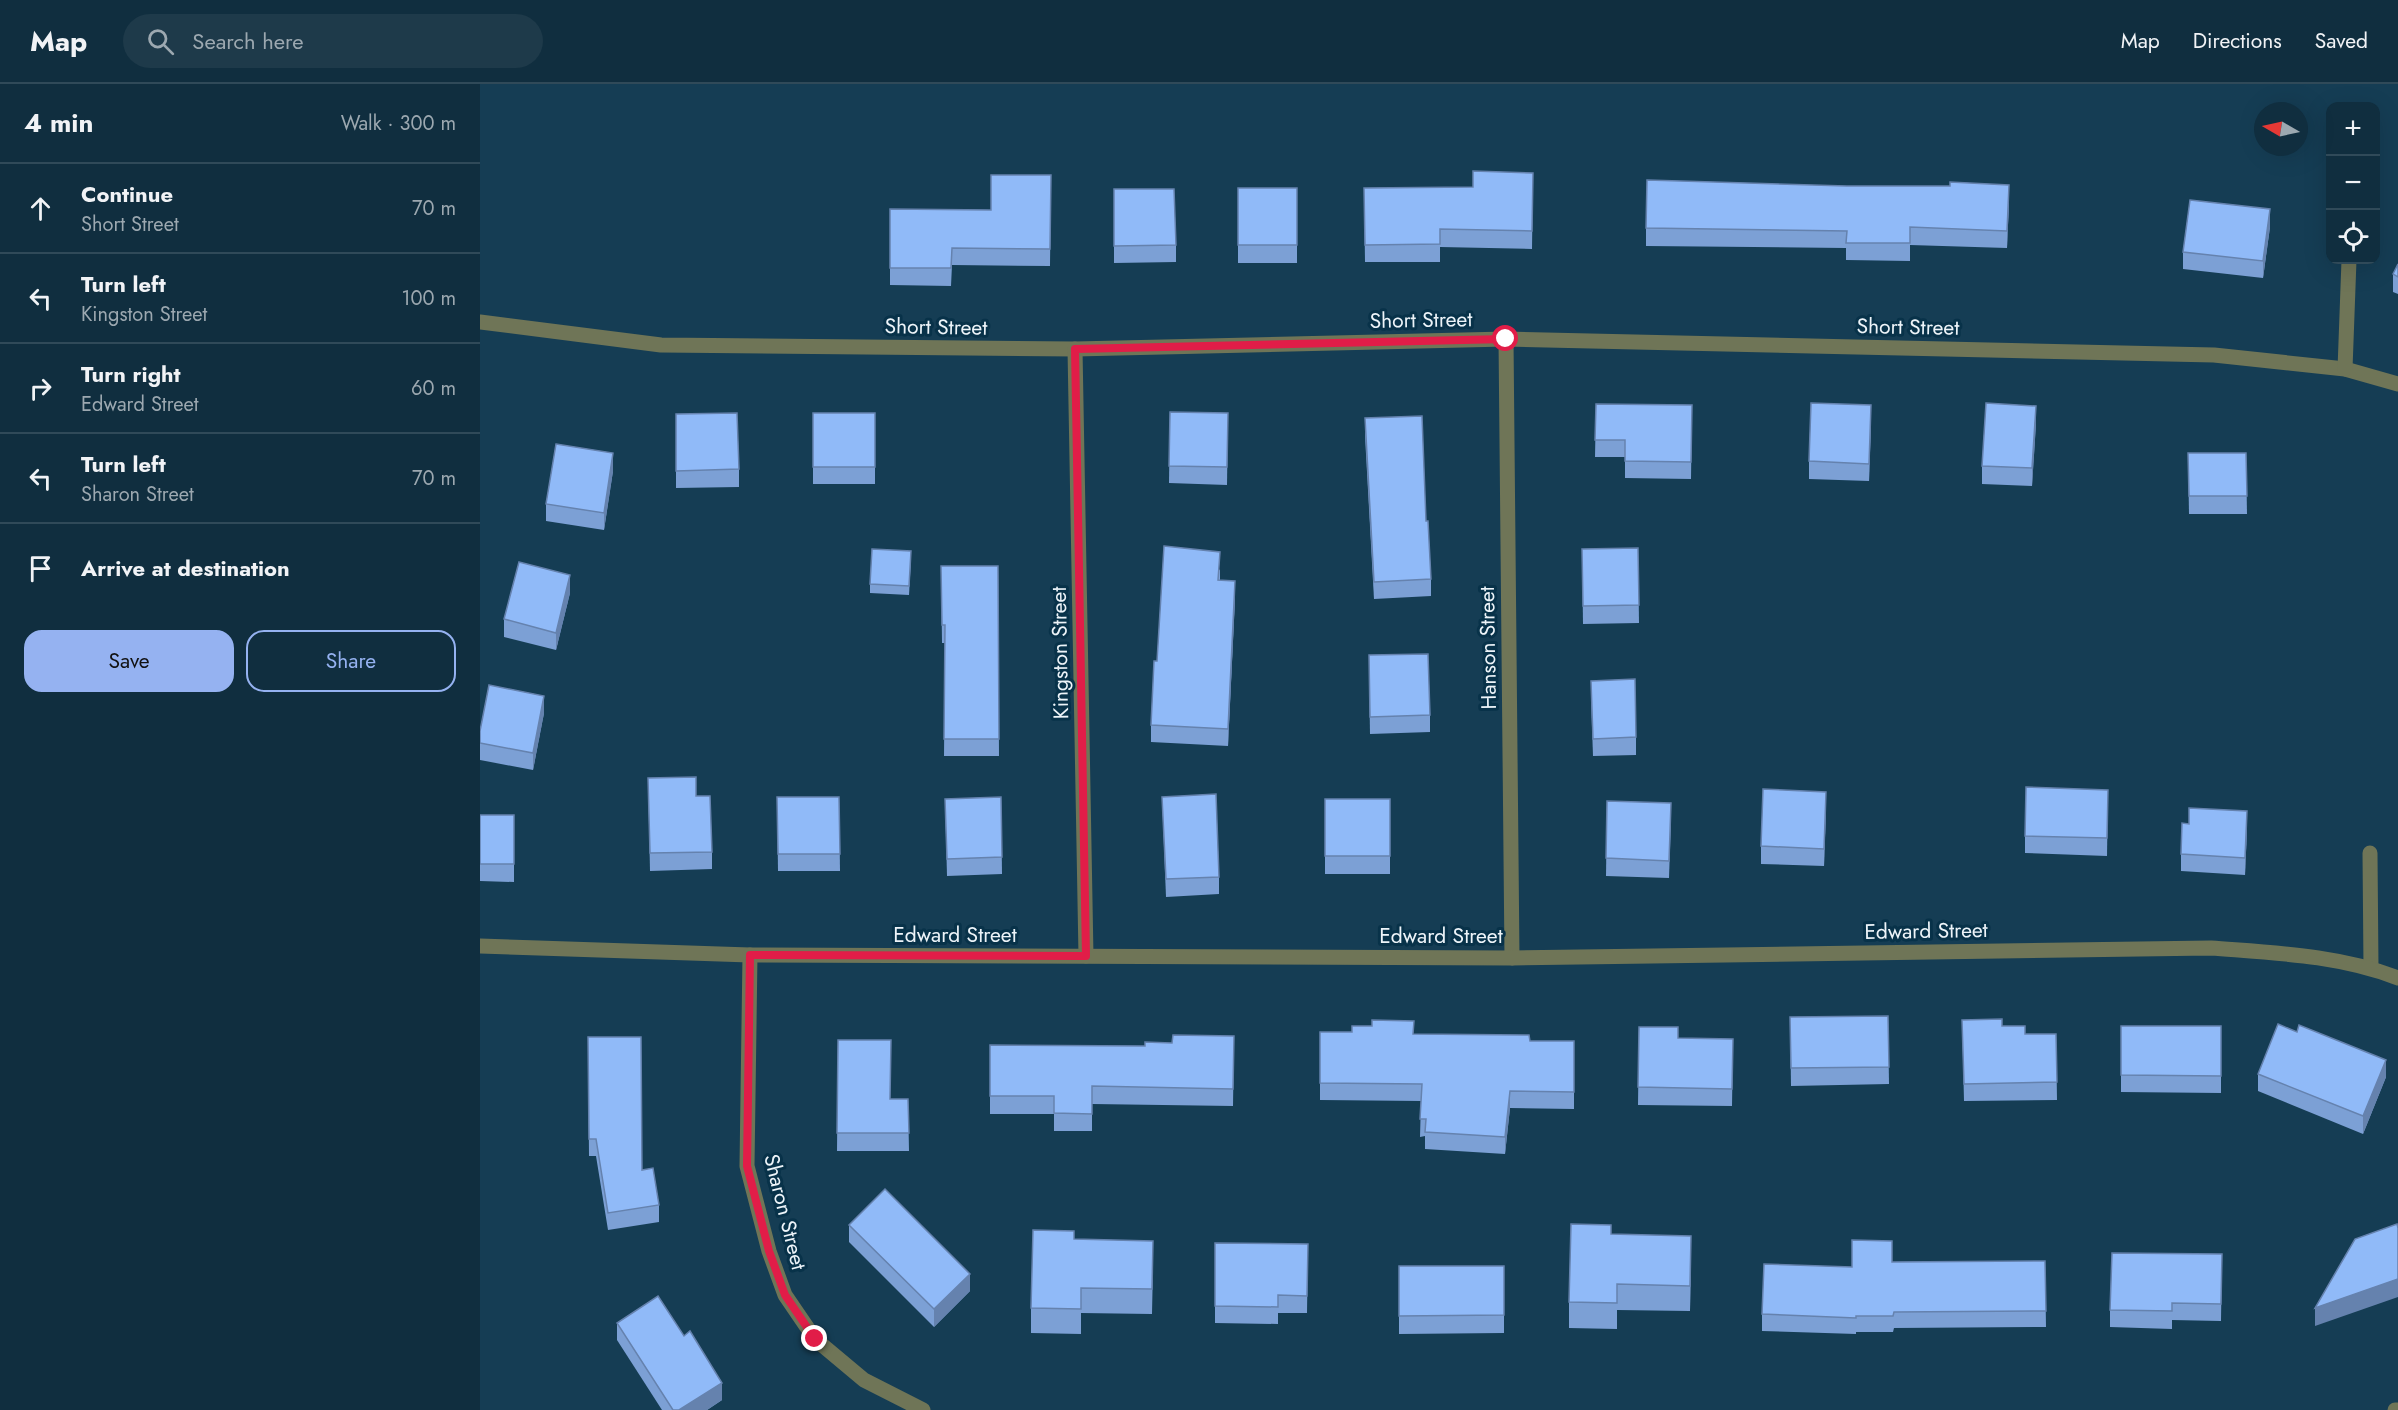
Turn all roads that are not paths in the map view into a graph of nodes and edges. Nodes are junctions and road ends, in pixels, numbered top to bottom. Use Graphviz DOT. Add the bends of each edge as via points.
graph roads {
  1 [pos="2349,264"];
  2 [pos="480,322"];
  3 [pos="1506,339"];
  4 [pos="1075,349"];
  5 [pos="2345,369"];
  6 [pos="2398,384"];
  7 [pos="2370,853"];
  8 [pos="480,946"];
  9 [pos="750,955"];
  10 [pos="1086,956"];
  11 [pos="1512,958"];
  12 [pos="2371,968"];
  13 [pos="2398,978"];
  14 [pos="923,1410"];
  1 -- 5 [label="street"];
  2 -- 4 [label="street, Short Street" via="661,345"];
  3 -- 4 [label="street, Short Street"];
  3 -- 5 [label="street, Short Street" via="2214,355"];
  3 -- 11 [label="street, Hanson Street"];
  4 -- 10 [label="street, Kingston Street"];
  5 -- 6 [label="street, Short Street"];
  7 -- 12 [label="street"];
  8 -- 9 [label="street, Edward Street"];
  9 -- 10 [label="street, Edward Street"];
  9 -- 14 [label="street, Sharon Street" via="747,1166 785,1295 815,1339 864,1380"];
  10 -- 11 [label="street, Edward Street"];
  11 -- 12 [label="street, Edward Street" via="2211,948 2292,954"];
  12 -- 13 [label="street, Edward Street"];
}
